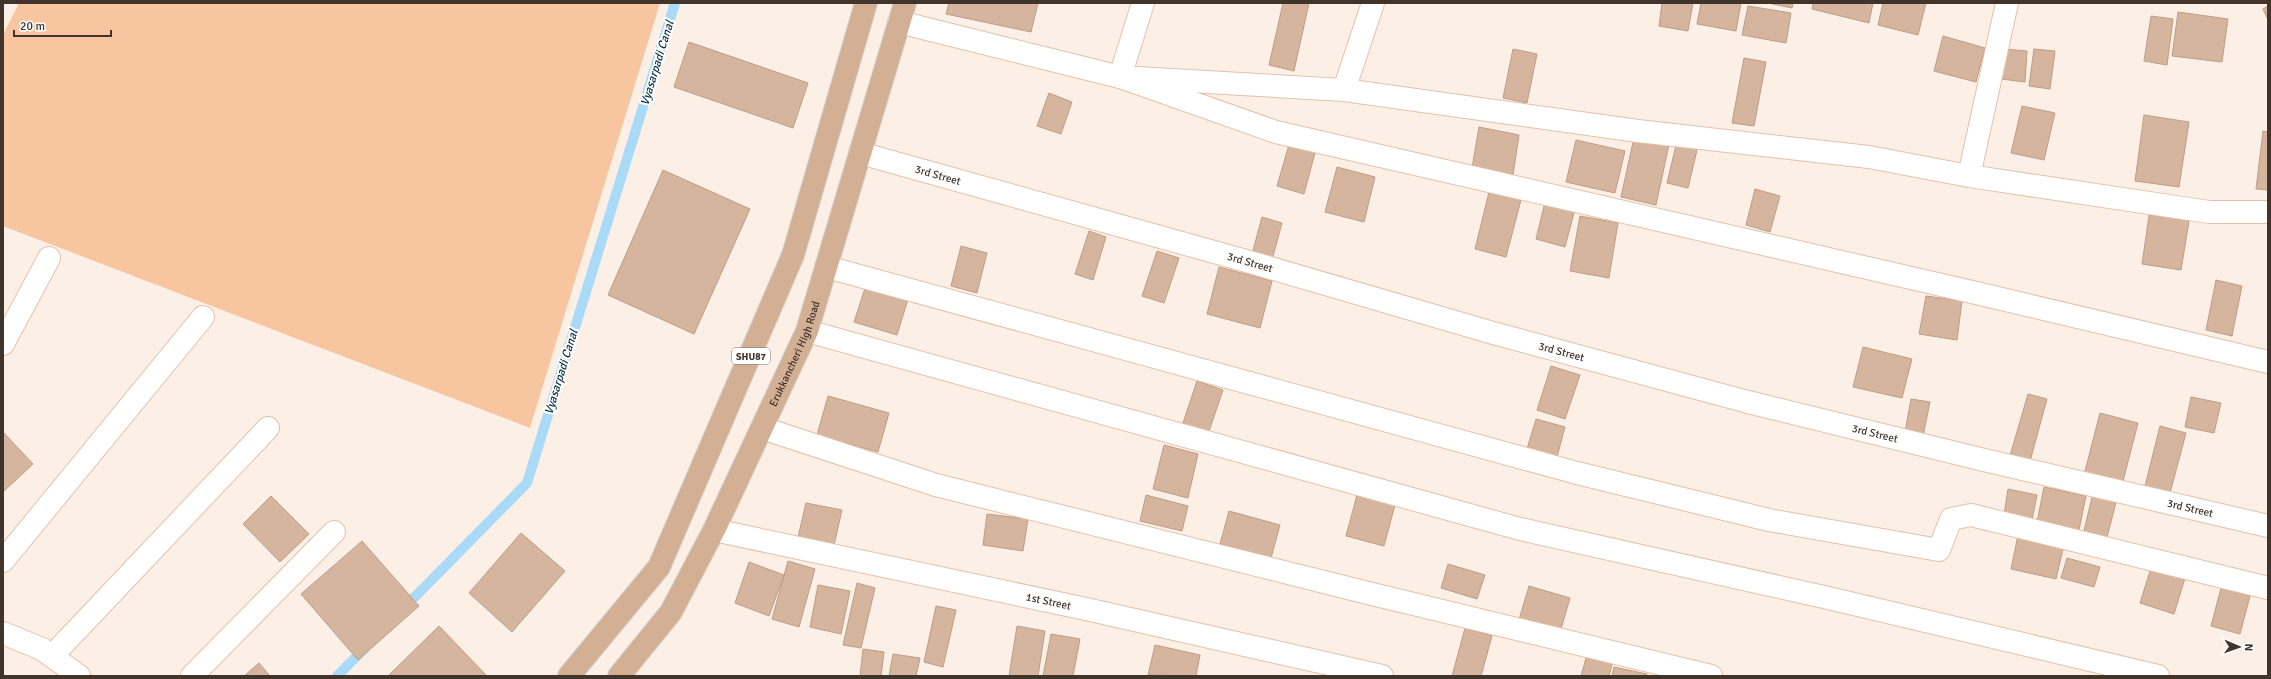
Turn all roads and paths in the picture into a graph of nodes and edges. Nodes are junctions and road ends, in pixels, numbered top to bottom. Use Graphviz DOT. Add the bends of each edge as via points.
graph roads {
  1 [pos="866,3"];
  2 [pos="1143,3"];
  3 [pos="1373,3"];
  4 [pos="2007,3"];
  5 [pos="902,12"];
  6 [pos="1120,77"];
  7 [pos="1344,90"];
  8 [pos="860,154"];
  9 [pos="1969,176"];
  10 [pos="2268,212"];
  11 [pos="49,258"];
  12 [pos="827,267"];
  13 [pos="203,317"];
  14 [pos="807,331"];
  15 [pos="3,344"];
  16 [pos="2268,362"];
  17 [pos="268,428"];
  18 [pos="762,428"];
  19 [pos="2268,526"];
  20 [pos="714,530"];
  21 [pos="334,532"];
  22 [pos="3,561"];
  23 [pos="2268,588"];
  24 [pos="3,633"];
  25 [pos="52,656"];
  26 [pos="78,676"];
  27 [pos="192,676"];
  28 [pos="569,676"];
  29 [pos="619,676"];
  30 [pos="1382,676"];
  31 [pos="1711,676"];
  32 [pos="2158,676"];
  1 -- 28 [label="main road, SHU87" via="793,255 659,567"];
  2 -- 6 [label="street"];
  3 -- 7 [label="street"];
  4 -- 9 [label="street"];
  5 -- 6 [label="street"];
  5 -- 8 [label="main road, Erukkancheri High Road"];
  6 -- 7 [label="street"];
  6 -- 16 [label="street" via="1276,132"];
  7 -- 9 [label="street" via="1638,131 1869,157"];
  8 -- 12 [label="main road, Erukkancheri High Road"];
  8 -- 19 [label="street, 3rd Street" via="1250,262 1493,333 1748,402"];
  9 -- 10 [label="street" via="2209,212"];
  11 -- 15 [label="street"];
  12 -- 14 [label="main road, Erukkancheri High Road"];
  12 -- 23 [label="street" via="1577,474 1769,520 1939,550 1951,519 1971,515"];
  13 -- 22 [label="street"];
  14 -- 18 [label="main road, Erukkancheri High Road"];
  14 -- 32 [label="street" via="1520,529"];
  17 -- 25 [label="street"];
  18 -- 20 [label="main road, Erukkancheri High Road"];
  18 -- 31 [label="street" via="936,485 1414,605"];
  20 -- 29 [label="main road, Erukkancheri High Road" via="671,612"];
  20 -- 30 [label="street, 1st Street" via="1086,608"];
  21 -- 27 [label="street"];
  24 -- 25 [label="street" via="42,649"];
  25 -- 26 [label="street"];
}
